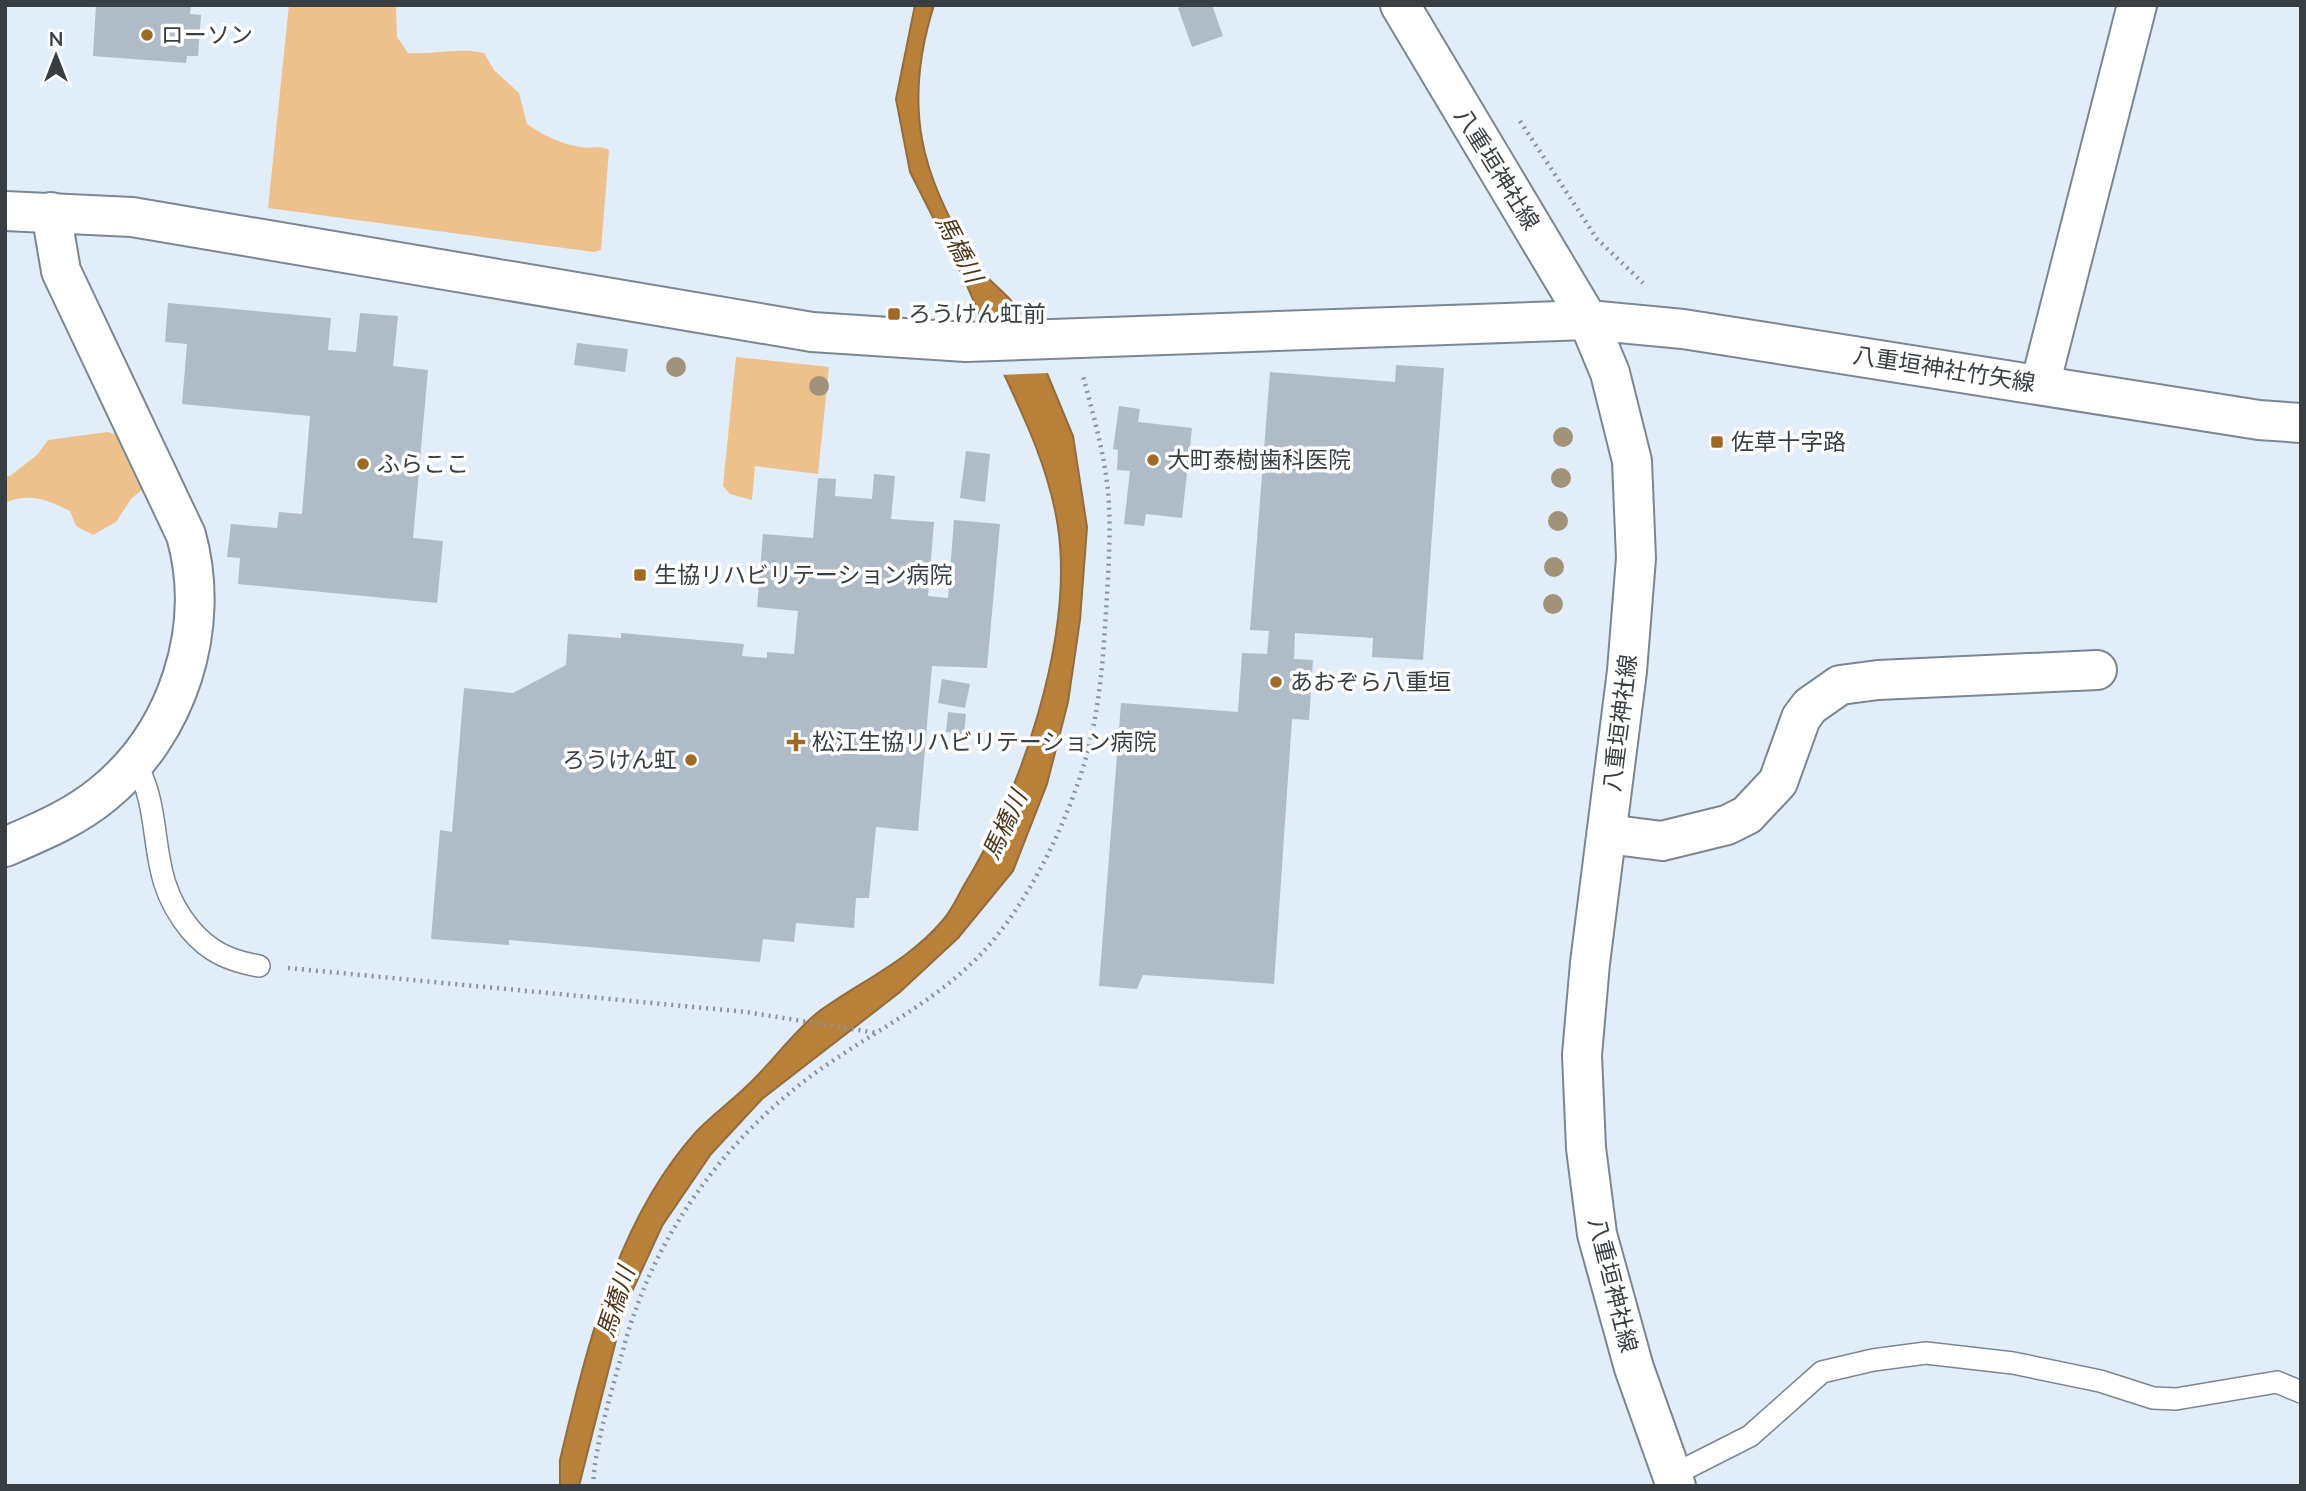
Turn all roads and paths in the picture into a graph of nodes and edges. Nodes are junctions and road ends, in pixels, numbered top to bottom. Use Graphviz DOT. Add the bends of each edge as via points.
graph roads {
  1 [pos="1400,5"];
  2 [pos="2137,5"];
  3 [pos="1517,118"];
  4 [pos="5,211"];
  5 [pos="51,212"];
  6 [pos="1584,238"];
  7 [pos="1597,239"];
  8 [pos="1648,287"];
  9 [pos="1588,320"];
  10 [pos="1062,339"];
  11 [pos="2040,385"];
  12 [pos="2301,423"];
  13 [pos="2097,670"];
  14 [pos="135,762"];
  15 [pos="1607,834"];
  16 [pos="5,847"];
  17 [pos="259,966"];
  18 [pos="879,1033"];
  19 [pos="2301,1392"];
  20 [pos="1674,1480"];
  21 [pos="593,1486"];
  1 -- 9 [label="street, 八重垣神社線"];
  2 -- 11 [label="street"];
  3 -- 7 [label="path"];
  4 -- 5 [label="street, 八重垣神社竹矢線"];
  5 -- 10 [label="street, 八重垣神社竹矢線" via="132,217 812,332 966,342"];
  5 -- 14 [label="street" via="61,271 160,474 192,557 196,580 180,686 160,730"];
  6 -- 7 [label="path"];
  7 -- 8 [label="path"];
  9 -- 10 [label="street, 八重垣神社竹矢線"];
  9 -- 11 [label="street, 八重垣神社竹矢線" via="1683,329"];
  9 -- 15 [label="street, 八重垣神社線" via="1610,373 1632,461 1636,558 1628,671"];
  10 -- 18 [label="path" via="1100,438 1108,493 1105,633 1088,750 1049,852 1009,920 979,956 930,1000"];
  11 -- 12 [label="street, 八重垣神社竹矢線"];
  13 -- 15 [label="street" via="1840,685 1801,718 1778,782 1748,815 1662,841"];
  14 -- 16 [label="street" via="104,794 71,816"];
  14 -- 17 [label="lane" via="144,778 162,881 175,912 208,948 231,961"];
  15 -- 20 [label="street, 八重垣神社線" via="1582,1055 1586,1148 1597,1234 1634,1368"];
  17 -- 18 [label="path" via="772,1016"];
  18 -- 21 [label="path" via="830,1062 738,1141 675,1226 635,1309 609,1401"];
  19 -- 20 [label="lane" via="2277,1382 2176,1399 2153,1398 2100,1381 2013,1363 1926,1353 1886,1358 1822,1372 1750,1436"];
}
